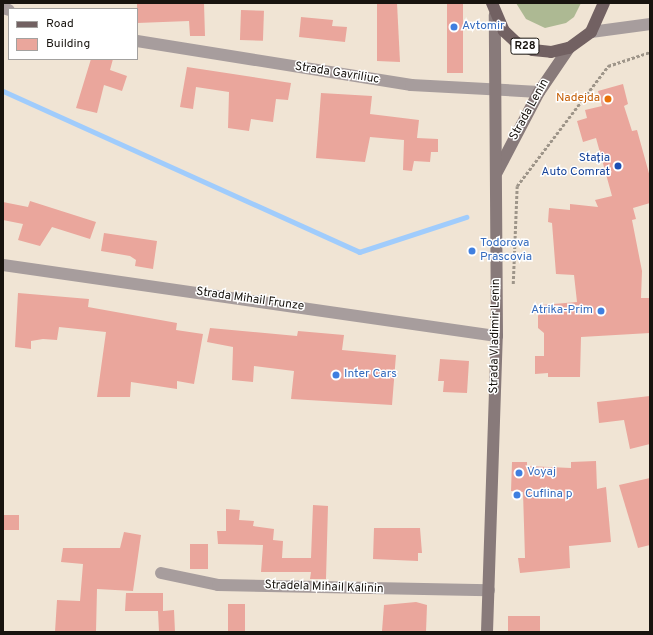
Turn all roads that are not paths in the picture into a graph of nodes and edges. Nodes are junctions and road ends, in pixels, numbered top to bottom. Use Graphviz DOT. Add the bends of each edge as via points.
graph roads {
  1 [pos="492,3"];
  2 [pos="604,3"];
  3 [pos="495,15"];
  4 [pos="650,25"];
  5 [pos="590,32"];
  6 [pos="138,41"];
  7 [pos="569,48"];
  8 [pos="495,89"];
  9 [pos="539,92"];
  10 [pos="496,175"];
  11 [pos="3,265"];
  12 [pos="497,336"];
  13 [pos="160,573"];
  14 [pos="489,590"];
  15 [pos="486,632"];
  1 -- 3 [label="main road, R28"];
  2 -- 5 [label="main road"];
  3 -- 7 [label="main road, R28" via="504,31 533,50"];
  3 -- 8 [label="main road, Strada Vladimir Lenin"];
  4 -- 5 [label="street"];
  5 -- 7 [label="main road"];
  6 -- 8 [label="street, Strada Gavriliuc" via="404,84"];
  7 -- 9 [label="main road, Strada Lenin"];
  8 -- 9 [label="street, Strada Gavriliuc"];
  8 -- 10 [label="main road, Strada Vladimir Lenin"];
  9 -- 10 [label="main road, Strada Lenin"];
  10 -- 12 [label="main road, Strada Vladimir Lenin"];
  11 -- 12 [label="street, Strada Mihail Frunze"];
  12 -- 14 [label="main road, Strada Vladimir Lenin"];
  13 -- 14 [label="street, Stradela Mihail Kalinin" via="218,584"];
  14 -- 15 [label="main road, Strada Vladimir Lenin"];
}
